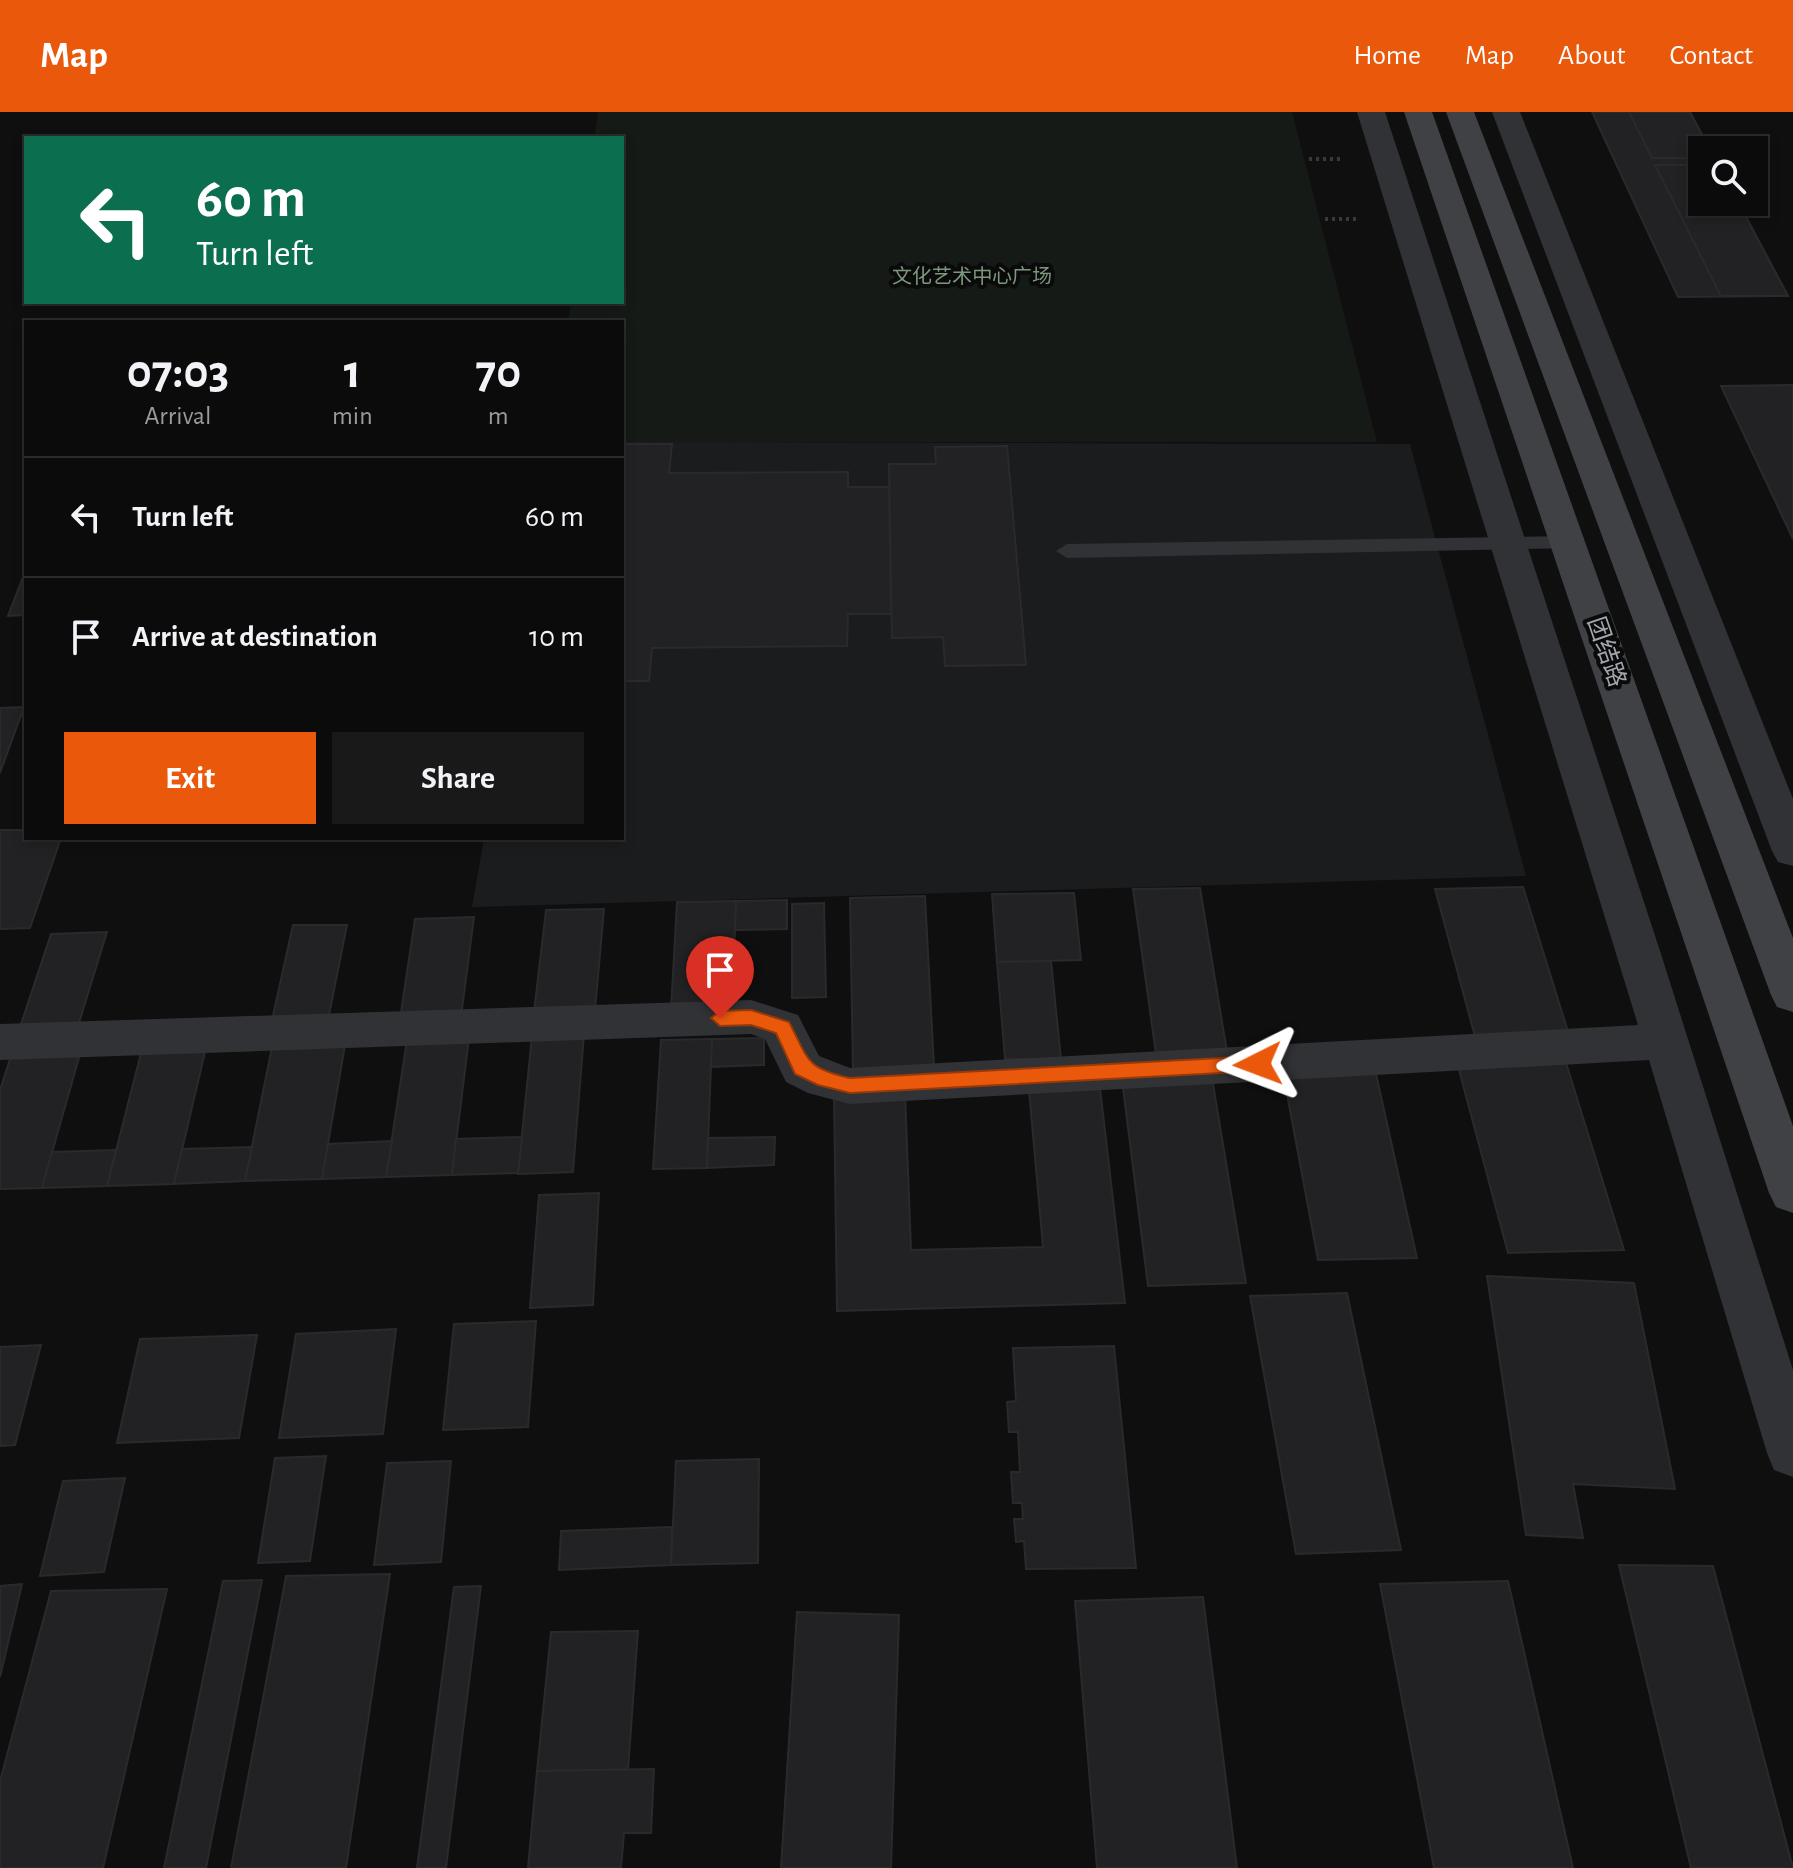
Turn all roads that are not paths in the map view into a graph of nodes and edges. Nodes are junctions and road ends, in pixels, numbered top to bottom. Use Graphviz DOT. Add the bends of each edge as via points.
graph roads {
  1 [pos="1371,112"];
  2 [pos="1418,112"];
  3 [pos="1460,112"];
  4 [pos="1506,112"];
  5 [pos="1569,543"];
  6 [pos="1508,544"];
  7 [pos="1067,551"];
  8 [pos="1793,851"];
  9 [pos="1793,995"];
  10 [pos="1666,1041"];
  11 [pos="0,1042"];
  12 [pos="1793,1193"];
  13 [pos="1793,1453"];
  1 -- 6 [label="street"];
  2 -- 5 [label="main road, 团结路"];
  3 -- 9 [label="main road"];
  4 -- 8 [label="street"];
  5 -- 6 [label="lane"];
  5 -- 12 [label="main road, 团结路"];
  6 -- 7 [label="lane"];
  6 -- 10 [label="street"];
  10 -- 11 [label="street" via="850,1086 802,1069 782,1027 751,1017"];
  10 -- 13 [label="street"];
}
